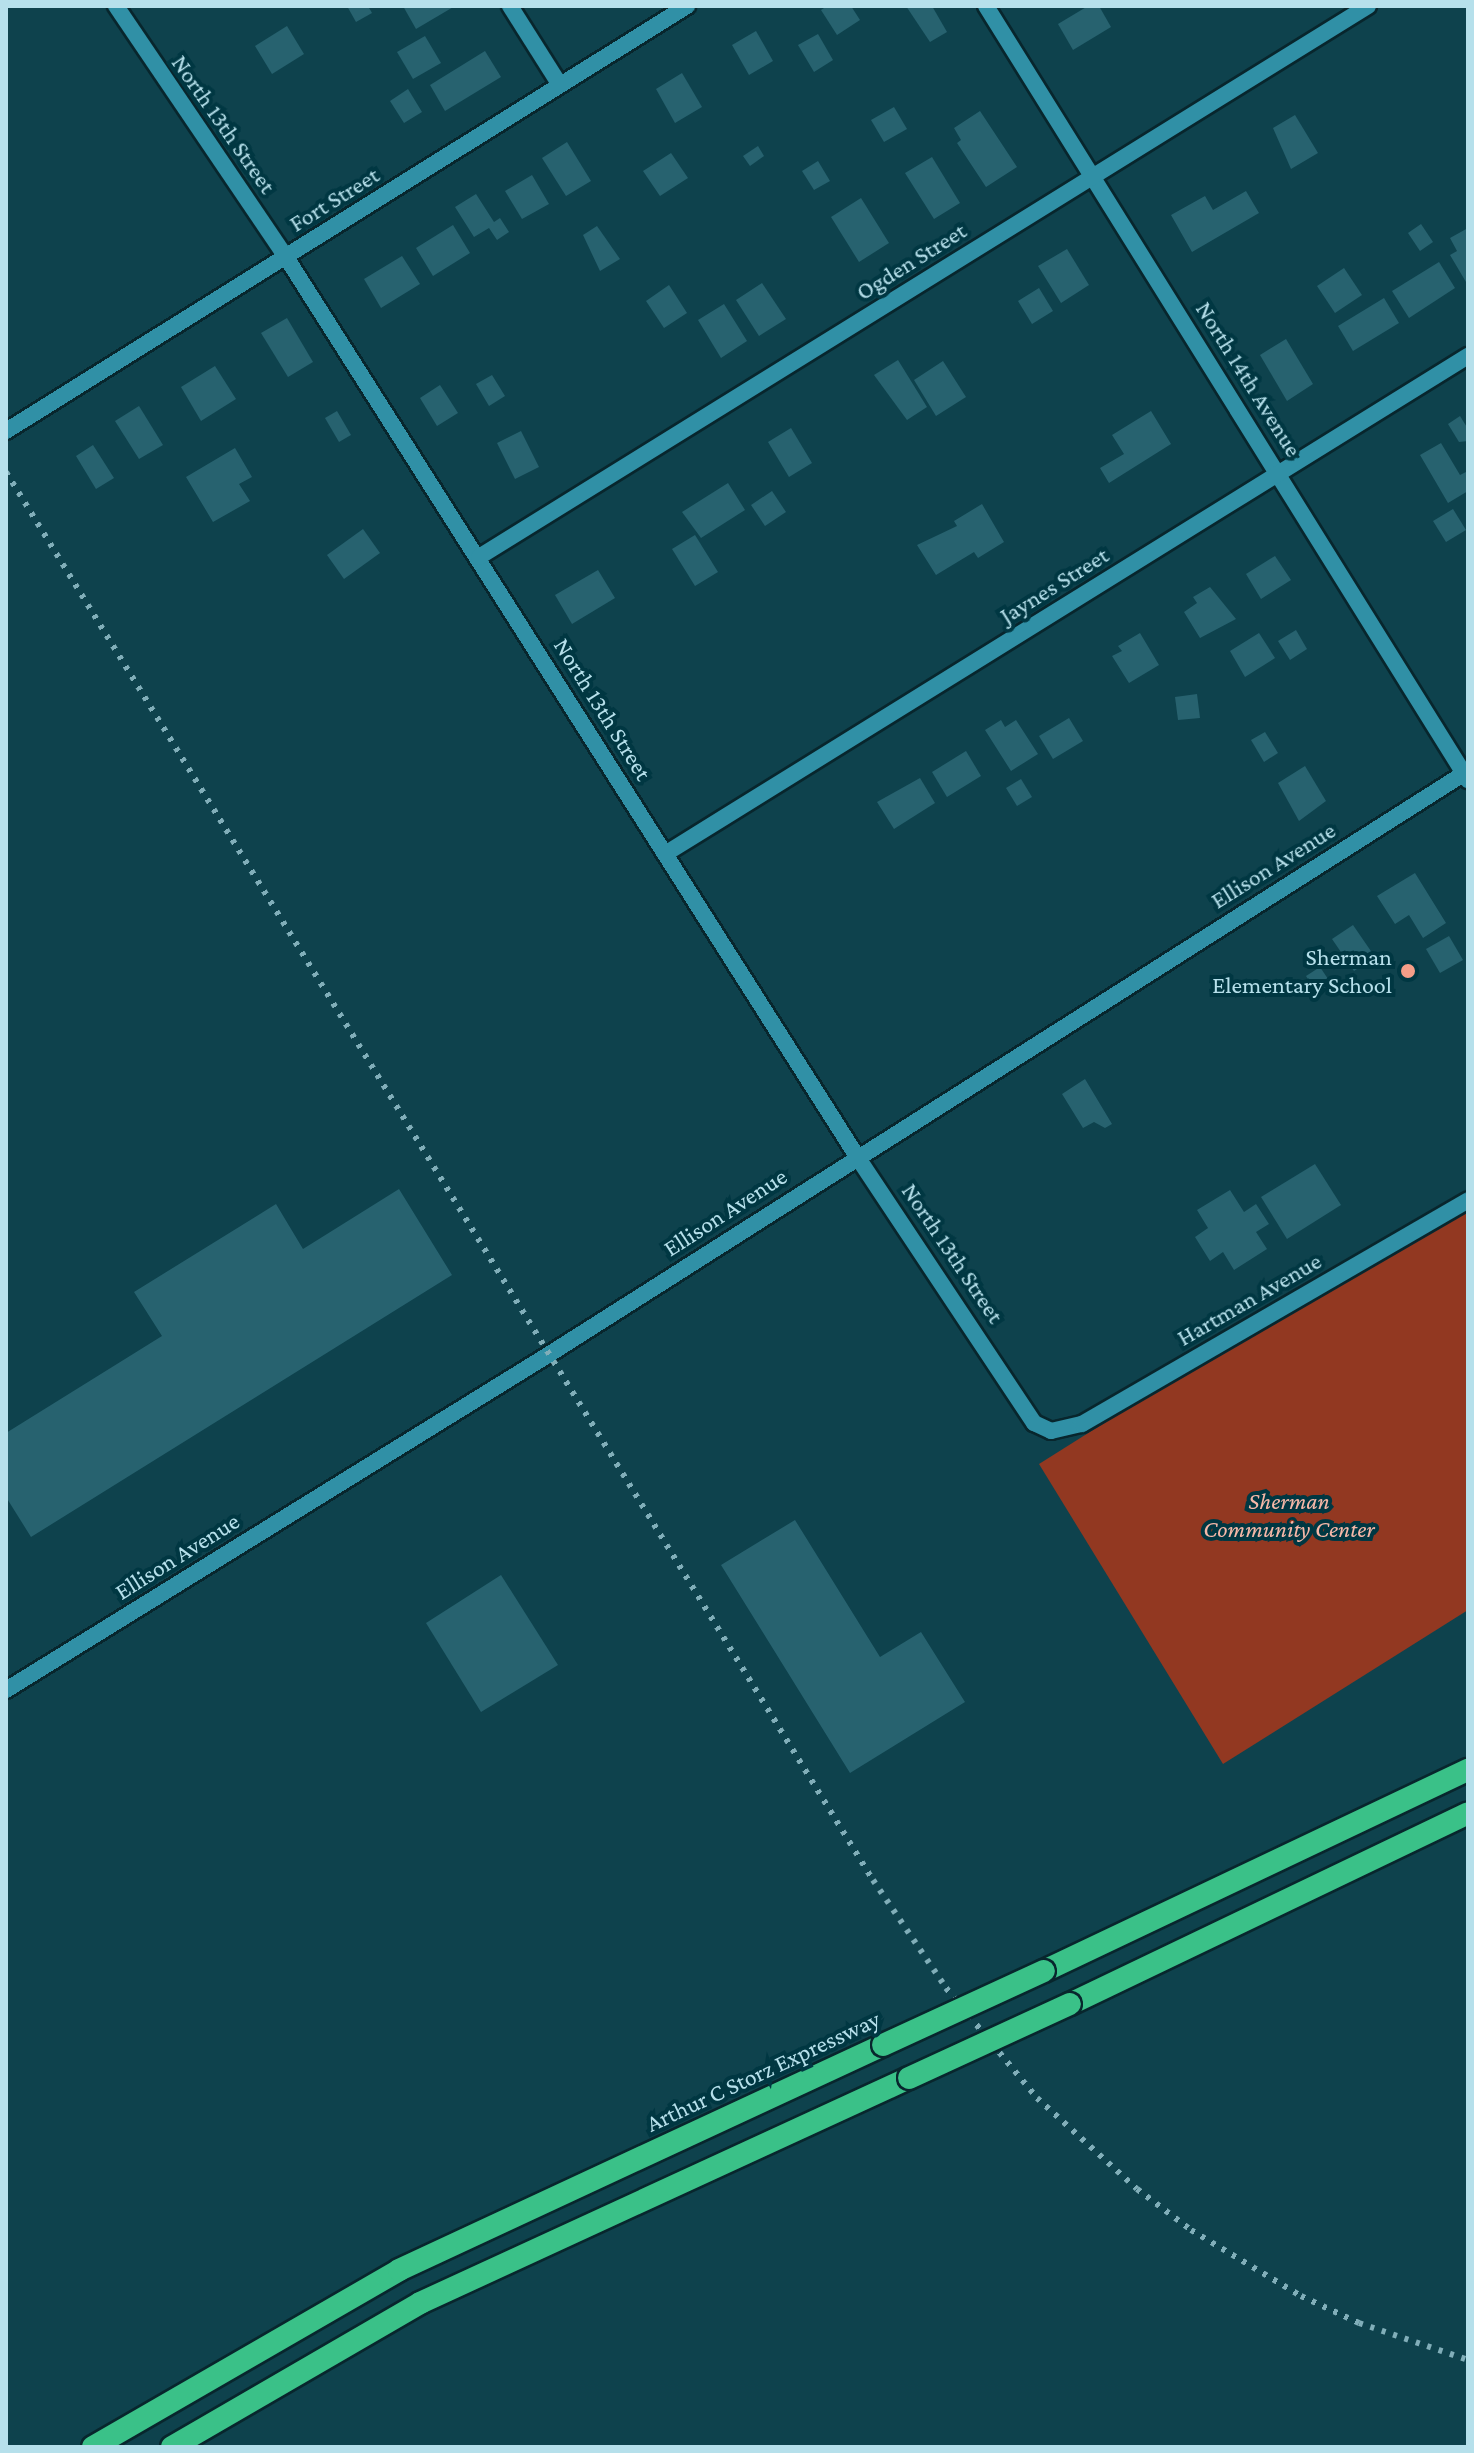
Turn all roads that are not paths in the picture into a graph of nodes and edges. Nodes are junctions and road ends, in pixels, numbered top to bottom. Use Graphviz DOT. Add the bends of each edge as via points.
graph roads {
  1 [pos="116,6"];
  2 [pos="510,6"];
  3 [pos="687,6"];
  4 [pos="986,6"];
  5 [pos="1368,6"];
  6 [pos="560,85"];
  7 [pos="1093,177"];
  8 [pos="286,257"];
  9 [pos="1468,356"];
  10 [pos="6,431"];
  11 [pos="1279,473"];
  12 [pos="479,557"];
  13 [pos="1467,775"];
  14 [pos="665,854"];
  15 [pos="856,1155"];
  16 [pos="1468,1200"];
  17 [pos="1051,1431"];
  18 [pos="6,1690"];
  19 [pos="1468,1770"];
  20 [pos="1468,1813"];
  21 [pos="93,2447"];
  22 [pos="172,2447"];
  1 -- 8 [label="street, North 13th Street"];
  2 -- 6 [label="street"];
  3 -- 6 [label="street, Fort Street"];
  4 -- 7 [label="street, North 14th Avenue"];
  5 -- 7 [label="street, Ogden Street"];
  6 -- 8 [label="street, Fort Street"];
  7 -- 11 [label="street, North 14th Avenue"];
  7 -- 12 [label="street, Ogden Street"];
  8 -- 10 [label="street, Fort Street"];
  8 -- 12 [label="street, North 13th Street"];
  9 -- 11 [label="street, Jaynes Street"];
  11 -- 13 [label="street, North 14th Avenue"];
  11 -- 14 [label="street, Jaynes Street"];
  12 -- 14 [label="street, North 13th Street"];
  13 -- 15 [label="street, Ellison Avenue"];
  14 -- 15 [label="street, North 13th Street"];
  15 -- 17 [label="street, North 13th Street" via="1034,1423"];
  15 -- 18 [label="street, Ellison Avenue" via="548,1355"];
  16 -- 17 [label="street, Hartman Avenue" via="1082,1424"];
  19 -- 21 [label="highway, Arthur C Storz Expressway, bridge" via="399,2270"];
  20 -- 22 [label="highway, bridge" via="1070,2004 420,2303"];
}
